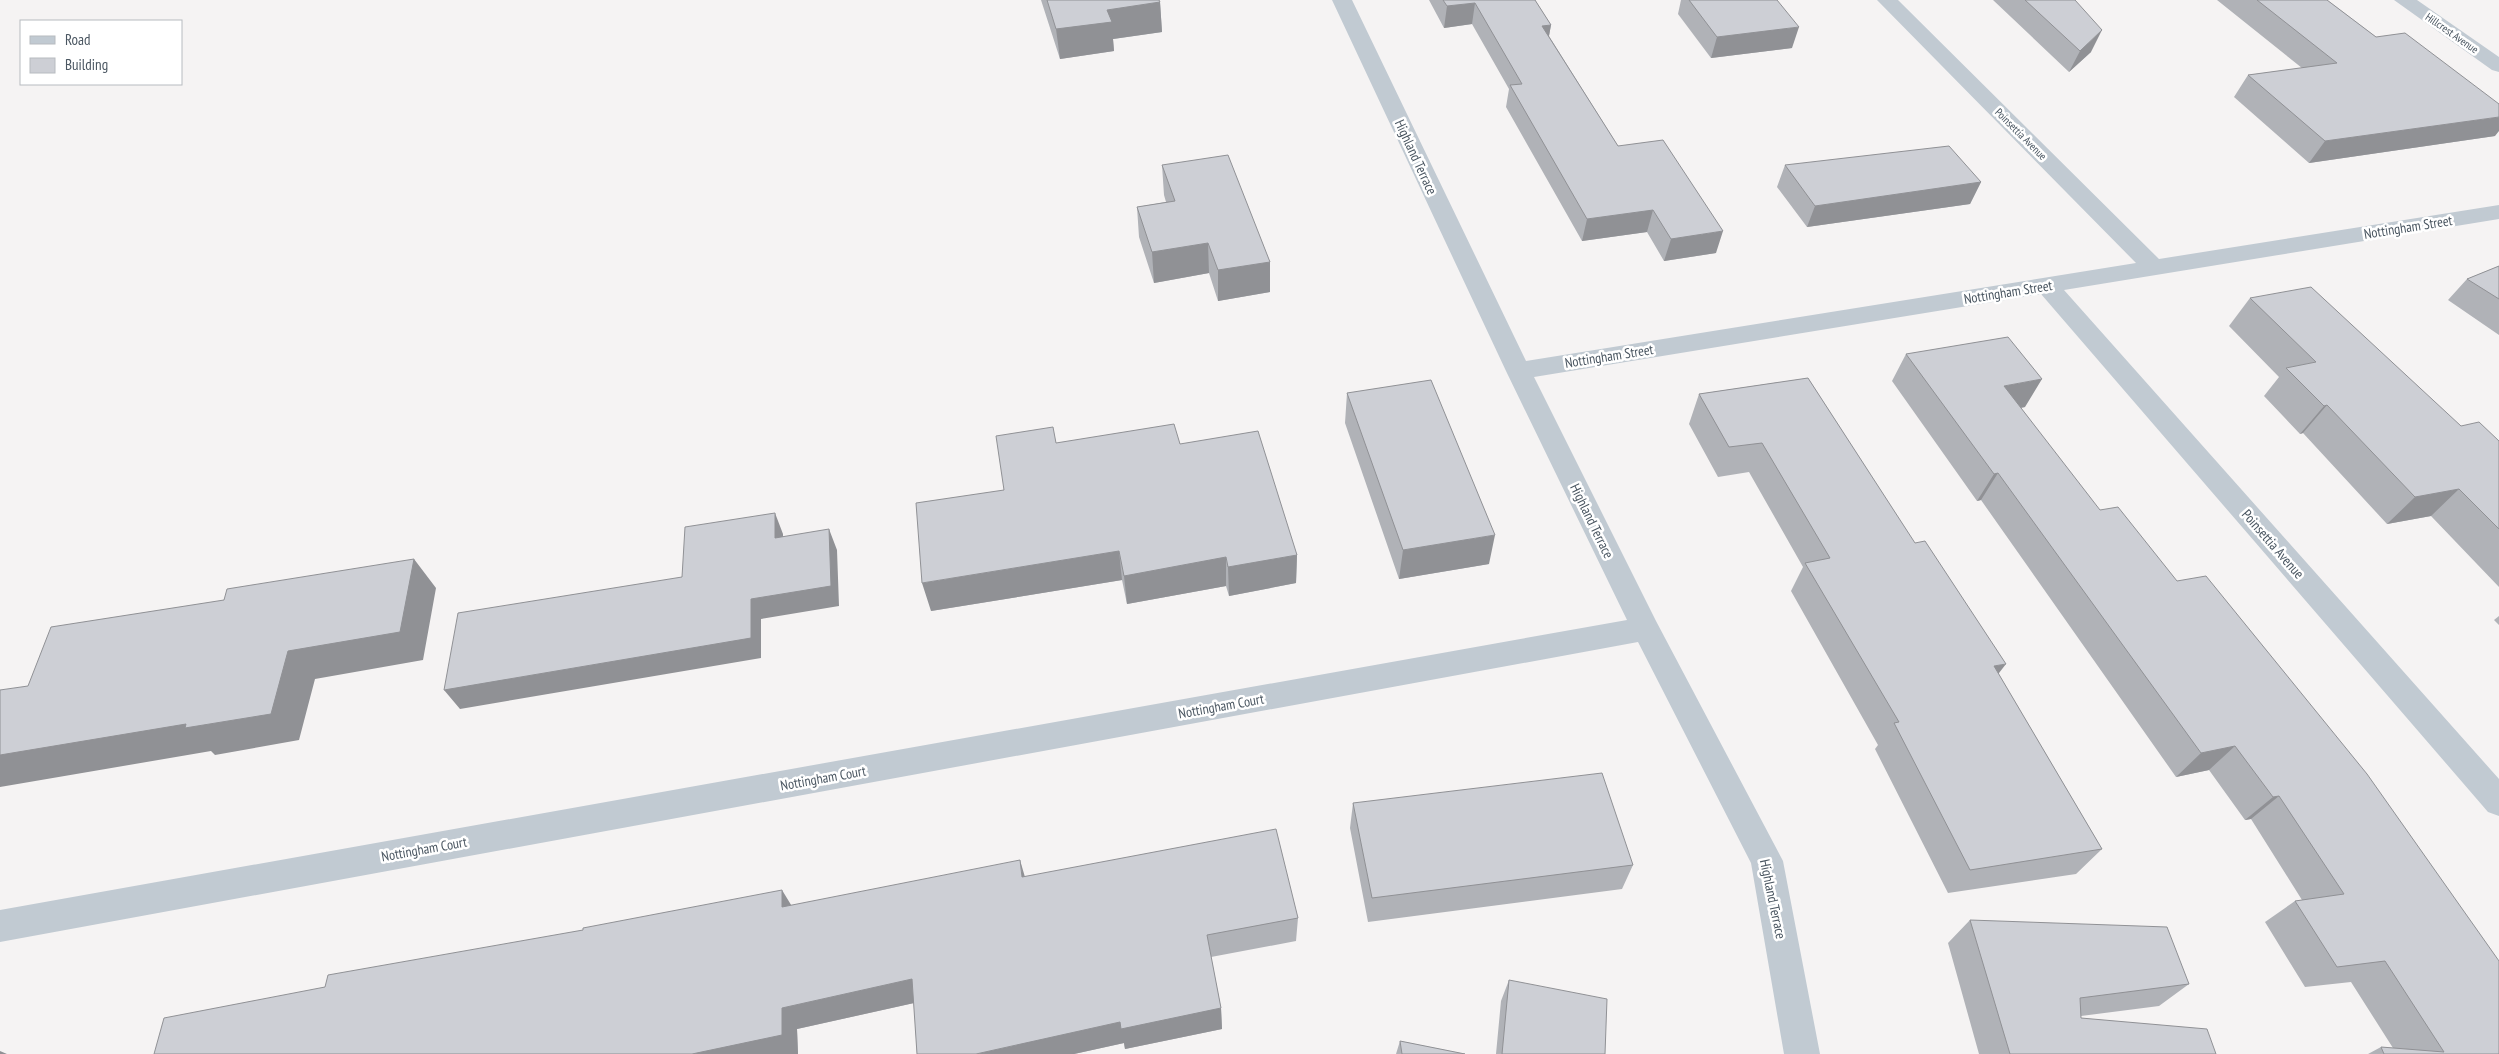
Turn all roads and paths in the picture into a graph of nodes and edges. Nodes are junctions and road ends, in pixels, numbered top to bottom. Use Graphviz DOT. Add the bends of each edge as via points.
graph roads {
  1 [pos="1342,0"];
  2 [pos="1887,0"];
  3 [pos="2404,0"];
  4 [pos="2499,66"];
  5 [pos="2499,212"];
  6 [pos="2155,269"];
  7 [pos="2047,286"];
  8 [pos="1518,371"];
  9 [pos="1646,630"];
  10 [pos="2499,802"];
  11 [pos="0,926"];
  12 [pos="1802,1054"];
  1 -- 8 [label="street, Highland Terrace"];
  2 -- 6 [label="street, Poinsettia Avenue"];
  3 -- 4 [label="street, Hillcrest Avenue"];
  5 -- 6 [label="street, Nottingham Street"];
  6 -- 7 [label="street, Nottingham Street"];
  7 -- 8 [label="street, Nottingham Street"];
  7 -- 10 [label="street, Poinsettia Avenue"];
  8 -- 9 [label="street, Highland Terrace"];
  9 -- 11 [label="street, Nottingham Court"];
  9 -- 12 [label="street, Highland Terrace" via="1767,861"];
}
